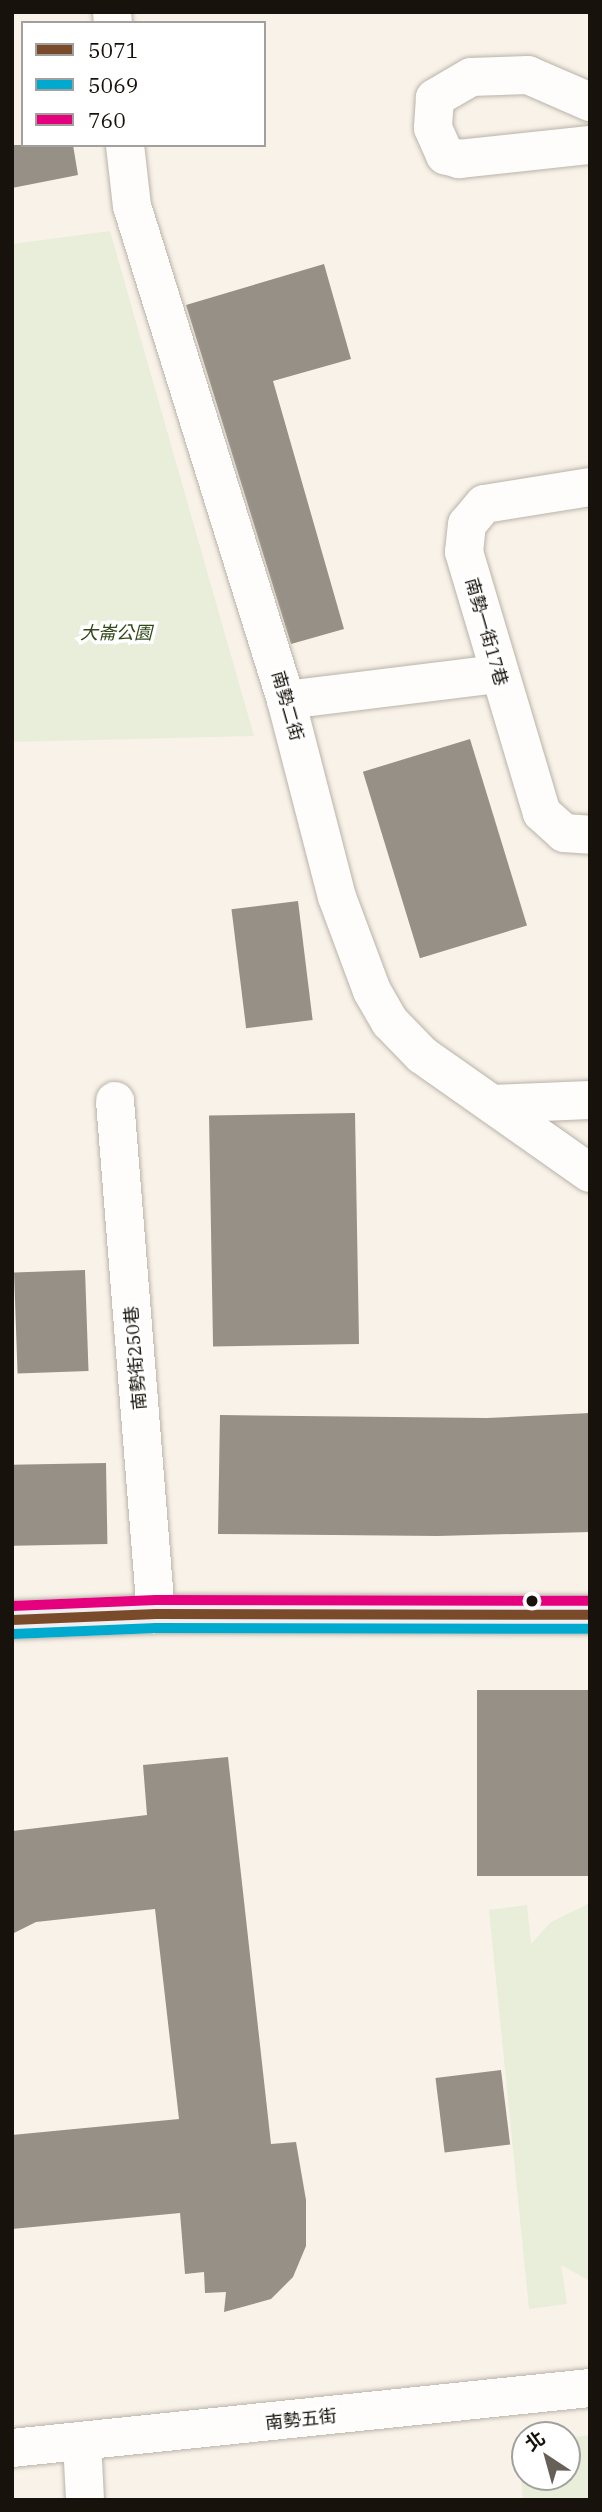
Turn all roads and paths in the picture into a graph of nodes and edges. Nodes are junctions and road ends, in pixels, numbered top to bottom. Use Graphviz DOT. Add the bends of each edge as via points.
graph roads {
  1 [pos="590,102"];
  2 [pos="590,145"];
  3 [pos="125,147"];
  4 [pos="590,487"];
  5 [pos="497,674"];
  6 [pos="286,699"];
  7 [pos="590,835"];
  8 [pos="115,1101"];
  9 [pos="590,1101"];
  10 [pos="492,1104"];
  11 [pos="590,1172"];
  12 [pos="156,1614"];
  13 [pos="590,1615"];
  14 [pos="12,1619"];
  15 [pos="590,2388"];
  16 [pos="82,2442"];
  17 [pos="12,2448"];
  18 [pos="85,2500"];
  1 -- 2 [label="street" via="528,75 471,77 435,98 433,128 445,155 459,159"];
  3 -- 6 [label="street, 南勢二街" via="132,206"];
  4 -- 5 [label="street, 南勢一街17巷" via="484,504 467,524 464,552"];
  5 -- 6 [label="street"];
  5 -- 7 [label="street, 南勢一街17巷" via="542,813 564,832"];
  6 -- 10 [label="street, 南勢二街" via="337,897 372,991 390,1022 422,1055"];
  8 -- 12 [label="street, 南勢街250巷"];
  9 -- 10 [label="street"];
  10 -- 11 [label="street, 南勢二街"];
  12 -- 13 [label="main road"];
  12 -- 14 [label="main road"];
  15 -- 16 [label="street, 南勢五街"];
  16 -- 17 [label="street, 南勢五街"];
  16 -- 18 [label="street"];
}
